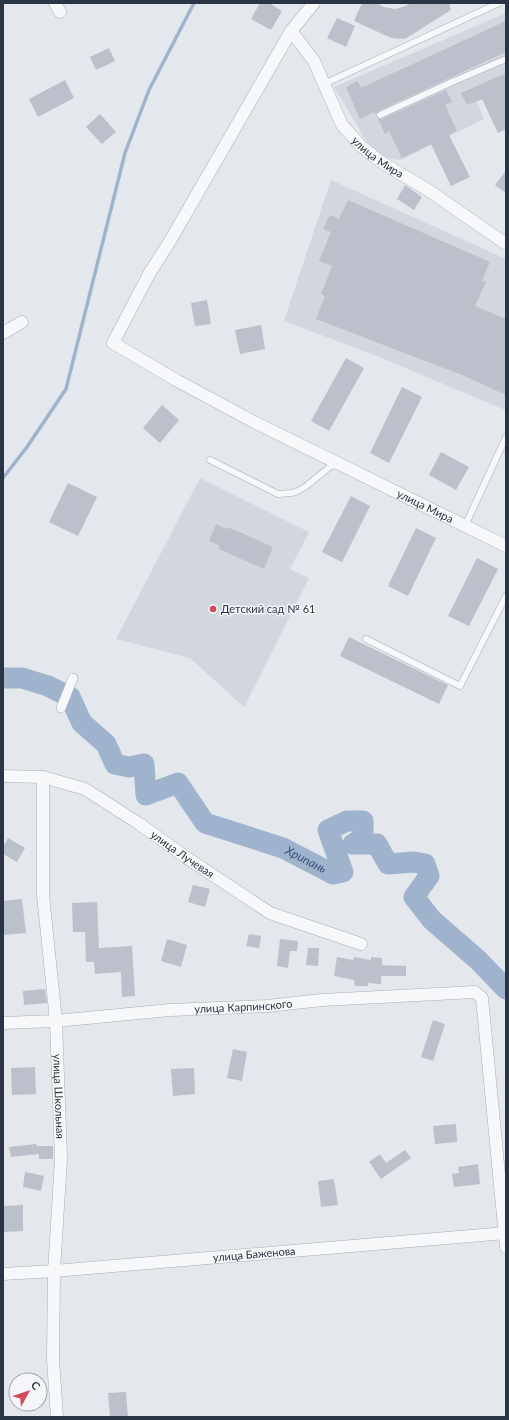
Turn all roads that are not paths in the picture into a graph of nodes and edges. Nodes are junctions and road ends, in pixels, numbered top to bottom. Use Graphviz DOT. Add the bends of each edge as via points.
graph roads {
  1 [pos="314,3"];
  2 [pos="499,3"];
  3 [pos="291,31"];
  4 [pos="506,59"];
  5 [pos="324,84"];
  6 [pos="380,115"];
  7 [pos="506,244"];
  8 [pos="22,322"];
  9 [pos="3,333"];
  10 [pos="506,437"];
  11 [pos="210,460"];
  12 [pos="343,465"];
  13 [pos="465,526"];
  14 [pos="506,546"];
  15 [pos="506,596"];
  16 [pos="366,639"];
  17 [pos="73,678"];
  18 [pos="61,708"];
  19 [pos="3,776"];
  20 [pos="43,777"];
  21 [pos="360,944"];
  22 [pos="56,1021"];
  23 [pos="3,1023"];
  24 [pos="502,1153"];
  25 [pos="506,1233"];
  26 [pos="506,1247"];
  27 [pos="54,1271"];
  28 [pos="3,1274"];
  29 [pos="57,1417"];
  1 -- 3 [label="street"];
  2 -- 5 [label="lane"];
  3 -- 5 [label="street, улица Мира" via="314,61"];
  3 -- 12 [label="street, улица Мира" via="149,274 113,343 176,380"];
  4 -- 6 [label="lane"];
  5 -- 7 [label="street, улица Мира" via="342,125 361,146 381,162 428,190"];
  8 -- 9 [label="street"];
  10 -- 13 [label="lane"];
  11 -- 12 [label="lane" via="278,494 296,492 331,466"];
  12 -- 13 [label="street, улица Мира"];
  13 -- 14 [label="street, улица Мира"];
  15 -- 16 [label="lane" via="460,686"];
  17 -- 18 [label="street"];
  19 -- 20 [label="street, улица Лучевая"];
  20 -- 21 [label="street, улица Лучевая" via="85,789 270,913"];
  20 -- 22 [label="street, улица Школьная" via="43,895"];
  22 -- 23 [label="street, улица Карпинского"];
  22 -- 24 [label="street, улица Карпинского" via="170,1010 475,992 482,998"];
  22 -- 27 [label="street, улица Школьная" via="61,1159"];
  24 -- 25 [label="street"];
  25 -- 26 [label="street"];
  25 -- 27 [label="street, улица Баженова"];
  27 -- 28 [label="street, улица Баженова"];
  27 -- 29 [label="street, улица Школьная" via="52,1359"];
}
